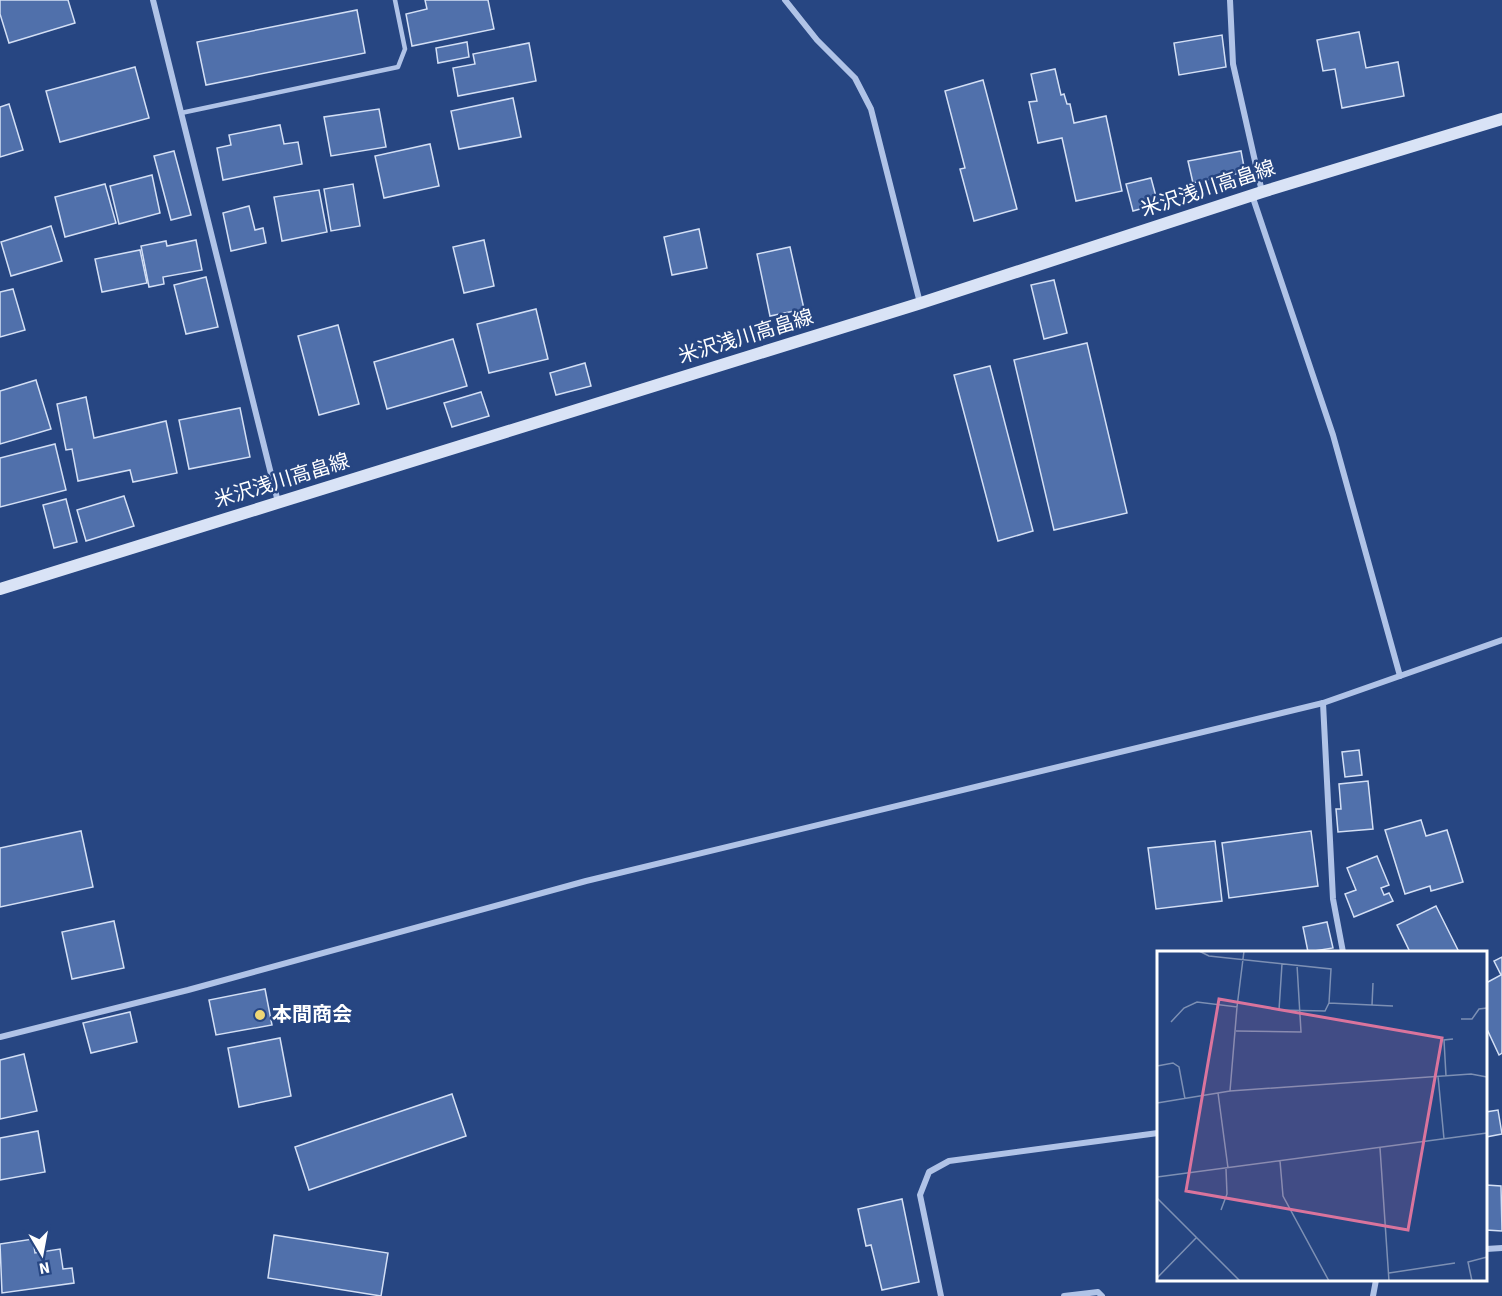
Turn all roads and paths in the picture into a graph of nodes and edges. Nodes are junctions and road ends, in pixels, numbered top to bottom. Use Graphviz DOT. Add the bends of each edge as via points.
graph roads {
  1 [pos="153,0"];
  2 [pos="395,0"];
  3 [pos="784,0"];
  4 [pos="1230,0"];
  5 [pos="181,113"];
  6 [pos="1502,119"];
  7 [pos="1257,193"];
  8 [pos="921,303"];
  9 [pos="278,503"];
  10 [pos="0,589"];
  11 [pos="1502,640"];
  12 [pos="1400,676"];
  13 [pos="1323,703"];
  14 [pos="1342,951"];
  15 [pos="0,1037"];
  16 [pos="1157,1132"];
  17 [pos="1502,1248"];
  18 [pos="1487,1249"];
  19 [pos="1376,1281"];
  20 [pos="941,1296"];
  21 [pos="1064,1296"];
  22 [pos="1102,1296"];
  23 [pos="1373,1296"];
  1 -- 5 [label="street"];
  2 -- 5 [label="lane" via="405,49 398,67"];
  3 -- 8 [label="street" via="855,78 871,109"];
  4 -- 7 [label="street" via="1233,64"];
  5 -- 9 [label="street"];
  6 -- 7 [label="main road, 米沢浅川高畠線"];
  7 -- 8 [label="main road, 米沢浅川高畠線"];
  7 -- 12 [label="street" via="1333,435"];
  8 -- 9 [label="main road, 米沢浅川高畠線"];
  9 -- 10 [label="main road, 米沢浅川高畠線"];
  11 -- 12 [label="street"];
  12 -- 13 [label="street"];
  13 -- 14 [label="street" via="1333,899"];
  13 -- 15 [label="street" via="586,881"];
  16 -- 20 [label="street" via="949,1161 929,1172 920,1195"];
  17 -- 18 [label="street"];
  19 -- 23 [label="street"];
  21 -- 22 [label="street" via="1098,1292"];
}
